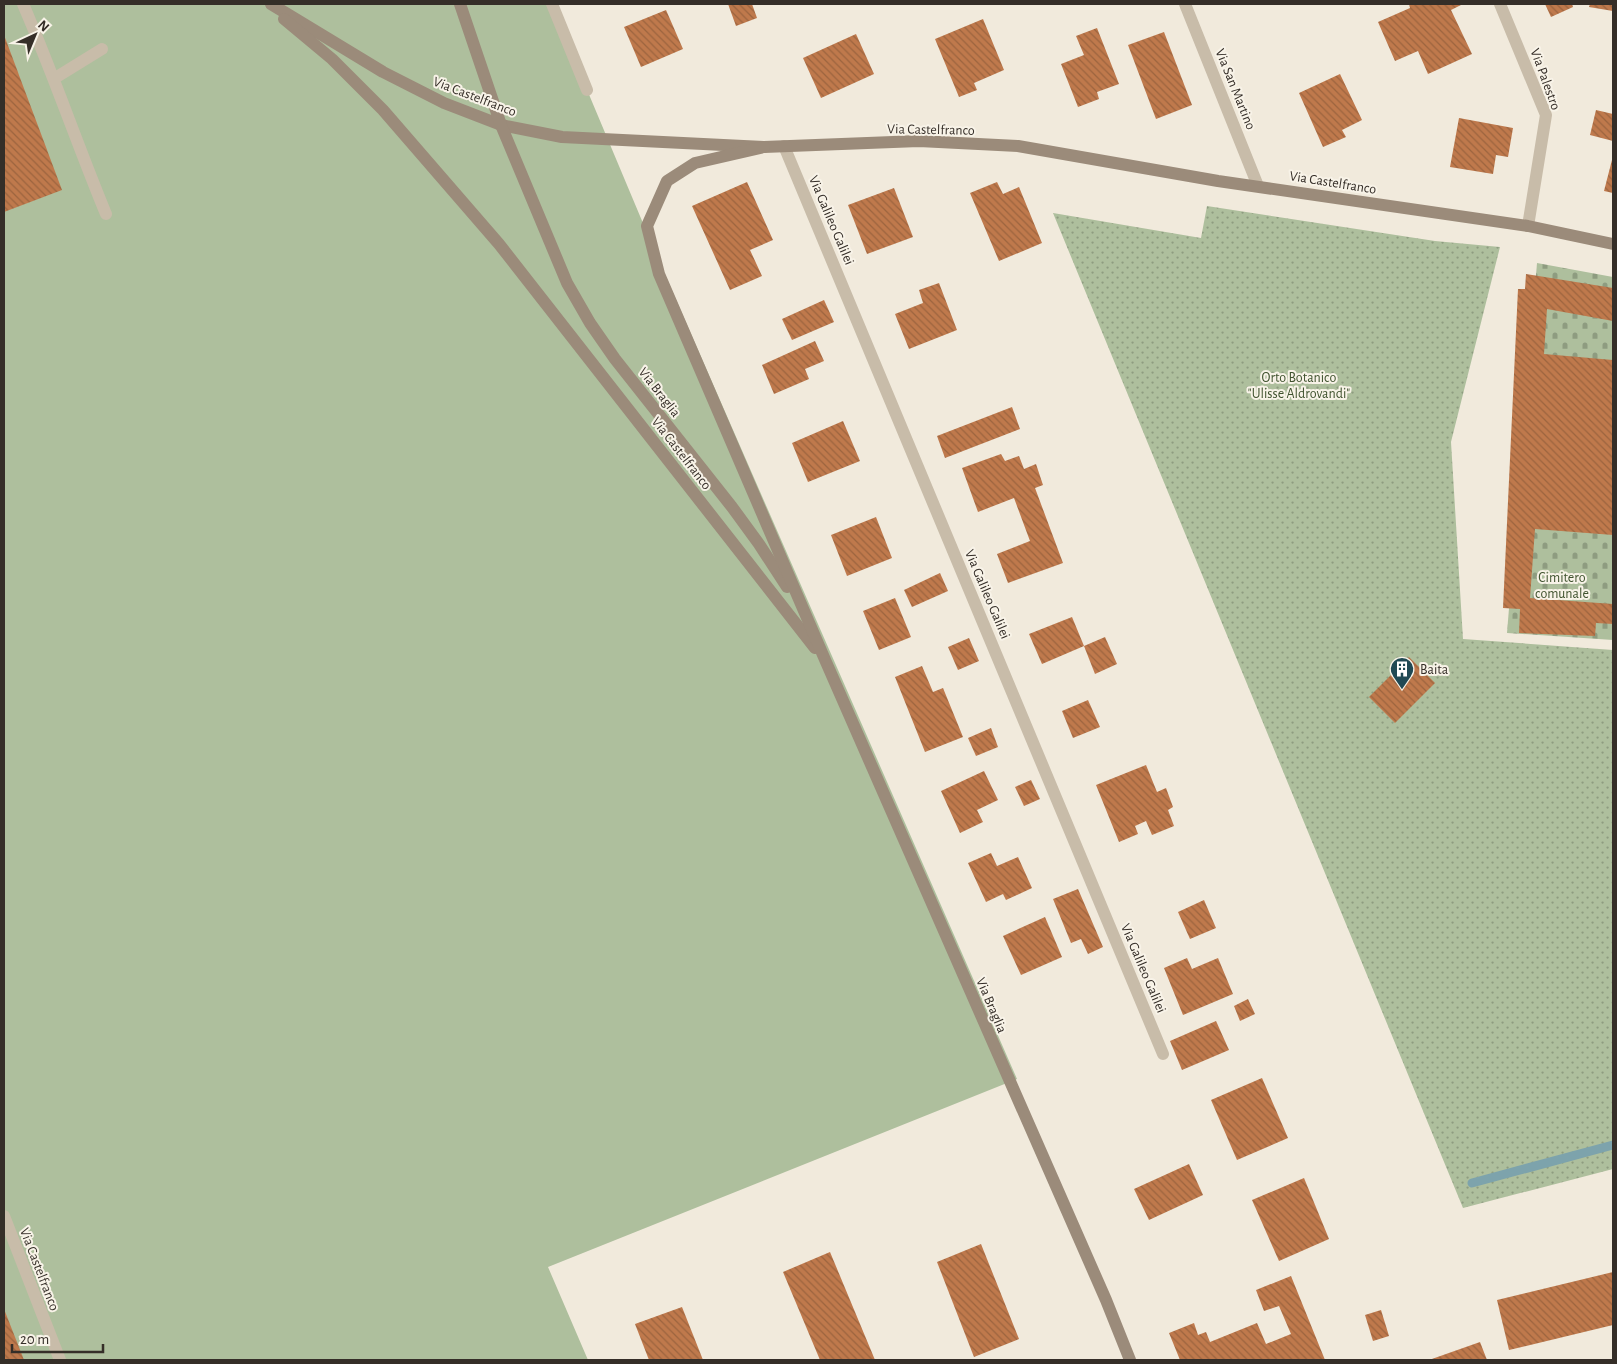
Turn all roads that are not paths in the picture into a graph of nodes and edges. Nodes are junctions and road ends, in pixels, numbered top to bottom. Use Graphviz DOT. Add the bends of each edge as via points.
graph roads {
  1 [pos="23,4"];
  2 [pos="266,4"];
  3 [pos="271,4"];
  4 [pos="460,4"];
  5 [pos="552,4"];
  6 [pos="1185,4"];
  7 [pos="1500,4"];
  8 [pos="102,49"];
  9 [pos="55,78"];
  10 [pos="587,90"];
  11 [pos="501,124"];
  12 [pos="784,146"];
  13 [pos="764,147"];
  14 [pos="1258,186"];
  15 [pos="106,214"];
  16 [pos="1528,226"];
  17 [pos="1613,244"];
  18 [pos="826,662"];
  19 [pos="1163,1054"];
  20 [pos="4,1216"];
  21 [pos="60,1360"];
  22 [pos="1130,1360"];
  1 -- 9 [label="street"];
  2 -- 18 [label="street, Via Castelfranco" via="332,59 383,110 499,244"];
  3 -- 11 [label="street, Via Castelfranco" via="383,72 444,103"];
  4 -- 11 [label="street, Via Braglia"];
  5 -- 10 [label="street"];
  6 -- 14 [label="street, Via San Martino"];
  7 -- 16 [label="street, Via Palestro" via="1546,114"];
  8 -- 9 [label="street"];
  9 -- 15 [label="street" via="60,101"];
  11 -- 13 [label="street, Via Castelfranco" via="562,138"];
  11 -- 18 [label="street, Via Braglia" via="567,283 590,323 759,544 785,584"];
  12 -- 13 [label="street, Via Castelfranco"];
  12 -- 14 [label="street, Via Castelfranco" via="919,142 1018,146"];
  12 -- 19 [label="street, Via Galileo Galilei"];
  13 -- 18 [label="street, Via Braglia" via="696,163 667,181 647,226 660,274"];
  14 -- 16 [label="street, Via Castelfranco"];
  16 -- 17 [label="street, Via Castelfranco"];
  18 -- 22 [label="street, Via Braglia"];
  20 -- 21 [label="street, Via Castelfranco"];
}
